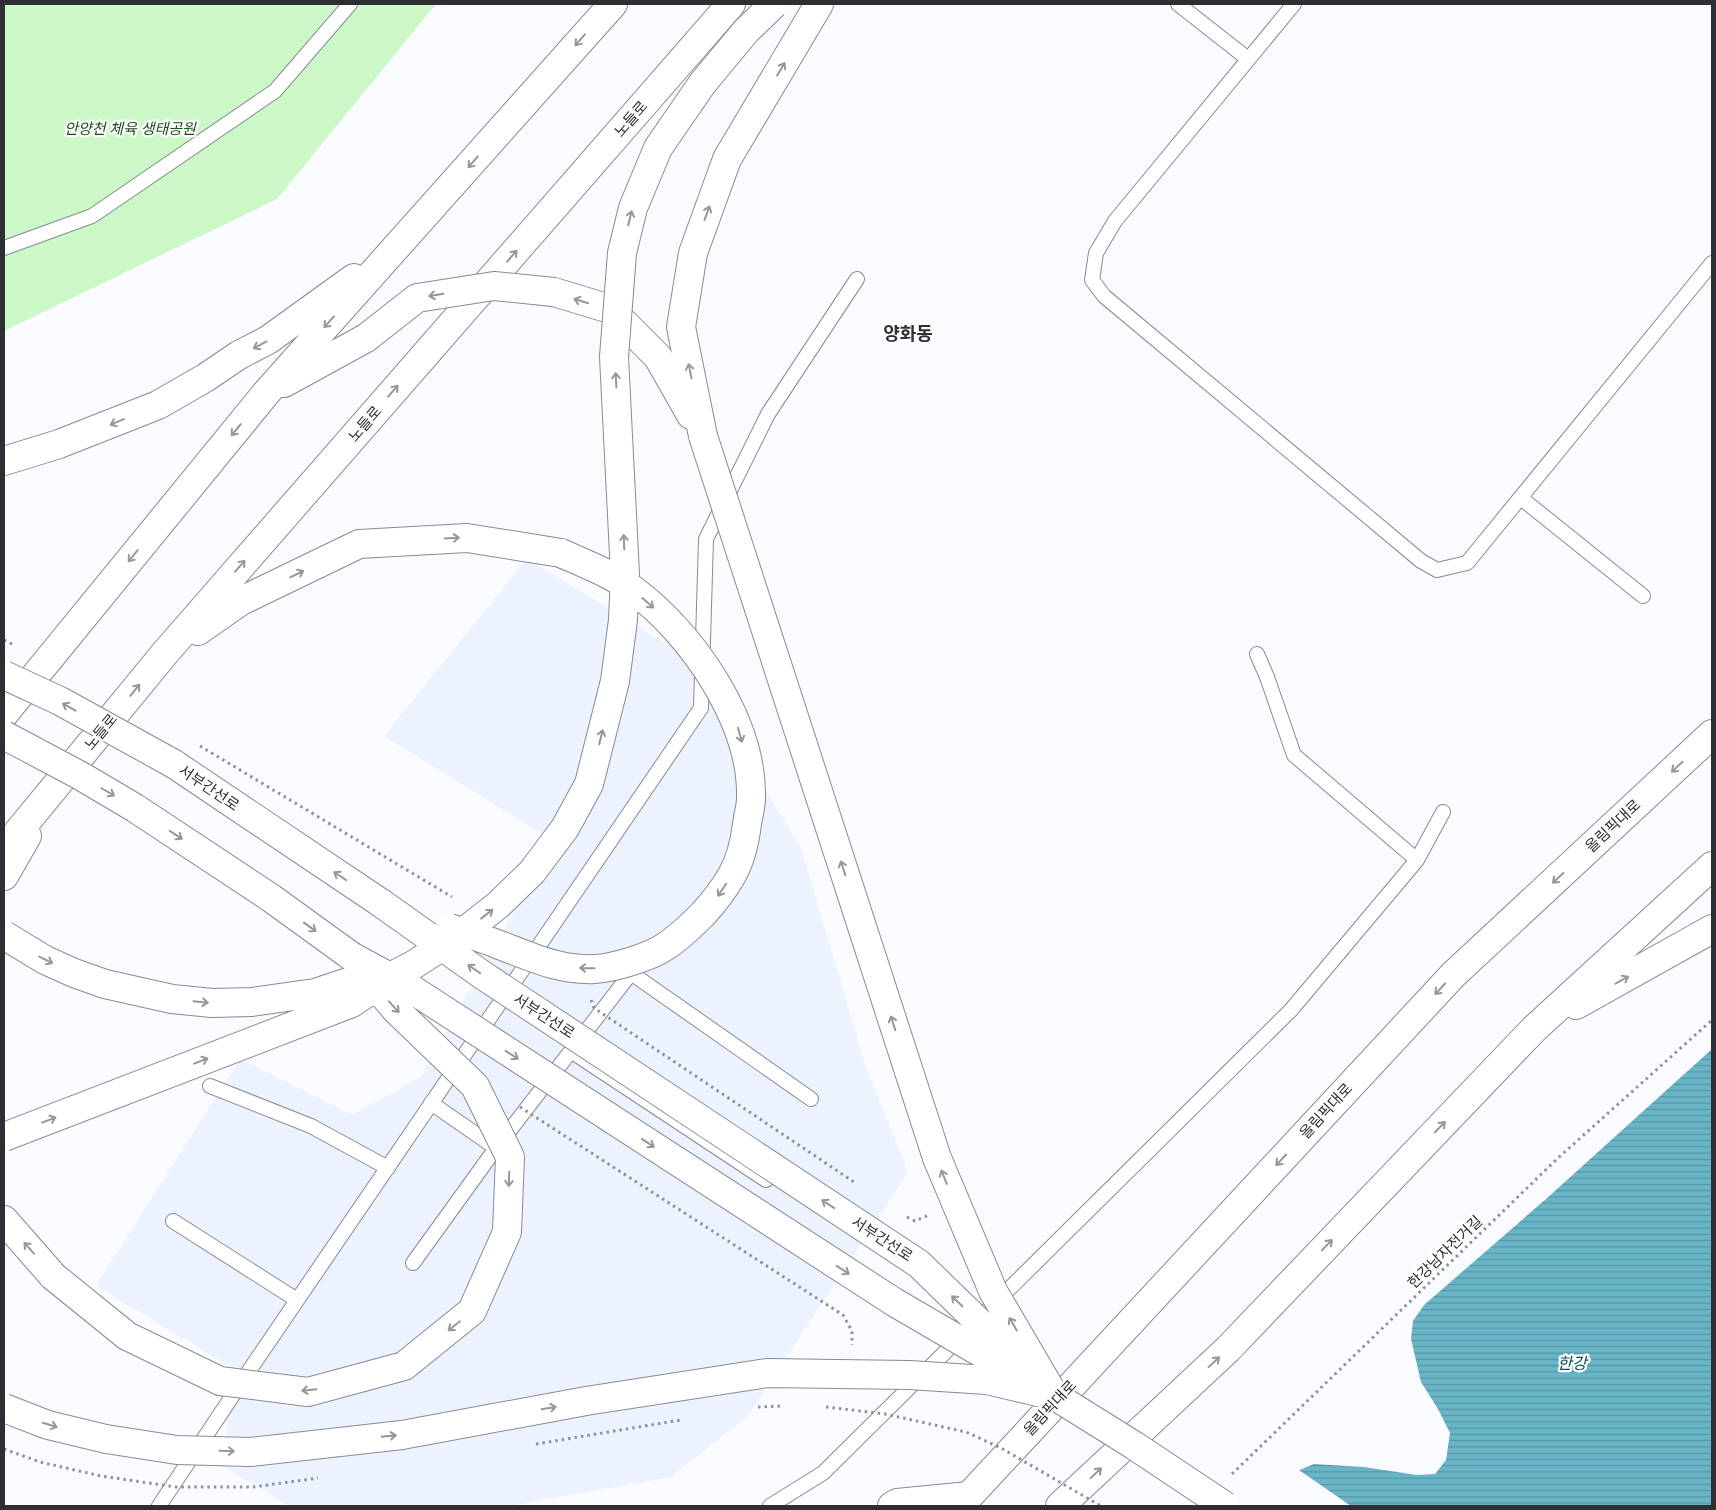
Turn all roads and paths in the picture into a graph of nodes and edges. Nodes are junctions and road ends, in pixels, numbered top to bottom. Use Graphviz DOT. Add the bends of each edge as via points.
graph roads {
  1 [pos="350,4"];
  2 [pos="612,4"];
  3 [pos="731,4"];
  4 [pos="774,4"];
  5 [pos="819,4"];
  6 [pos="1178,4"];
  7 [pos="1294,4"];
  8 [pos="1248,59"];
  9 [pos="399,245"];
  10 [pos="4,248"];
  11 [pos="1712,264"];
  12 [pos="857,279"];
  13 [pos="267,392"];
  14 [pos="703,436"];
  15 [pos="4,461"];
  16 [pos="1521,498"];
  17 [pos="1643,596"];
  18 [pos="4,640"];
  19 [pos="20,648"];
  20 [pos="165,653"];
  21 [pos="1257,654"];
  22 [pos="4,675"];
  23 [pos="4,714"];
  24 [pos="4,734"];
  25 [pos="1712,734"];
  26 [pos="196,744"];
  27 [pos="54,790"];
  28 [pos="1443,812"];
  29 [pos="4,849"];
  30 [pos="1417,860"];
  31 [pos="1712,866"];
  32 [pos="4,876"];
  33 [pos="455,899"];
  34 [pos="381,903"];
  35 [pos="1712,929"];
  36 [pos="4,935"];
  37 [pos="351,956"];
  38 [pos="388,978"];
  39 [pos="590,994"];
  40 [pos="1712,1020"];
  41 [pos="1534,1029"];
  42 [pos="571,1051"];
  43 [pos="210,1086"];
  44 [pos="811,1099"];
  45 [pos="431,1103"];
  46 [pos="486,1106"];
  47 [pos="4,1137"];
  48 [pos="496,1148"];
  49 [pos="388,1168"];
  50 [pos="766,1180"];
  51 [pos="859,1185"];
  52 [pos="901,1212"];
  53 [pos="932,1213"];
  54 [pos="4,1220"];
  55 [pos="173,1221"];
  56 [pos="413,1262"];
  57 [pos="297,1300"];
  58 [pos="851,1351"];
  59 [pos="1055,1396"];
  60 [pos="4,1408"];
  61 [pos="848,1410"];
  62 [pos="1227,1479"];
  63 [pos="963,1501"];
  64 [pos="159,1506"];
  65 [pos="770,1506"];
  66 [pos="892,1506"];
  67 [pos="1060,1506"];
  68 [pos="1101,1506"];
  69 [pos="1225,1506"];
  1 -- 10 [label="lane" via="275,91 92,216"];
  2 -- 9 [label="main road, one-way"];
  20 -- 3 [label="main road, 노들로, one-way"];
  38 -- 4 [label="main road, one-way, bridge" via="461,934 498,905 532,872 565,828 589,784 615,681 623,620 625,574 614,358 622,253 633,208 658,148 702,84 746,31"];
  14 -- 5 [label="main road, one-way" via="681,327 693,253 727,159"];
  6 -- 8 [label="lane"];
  7 -- 8 [label="lane"];
  8 -- 16 [label="lane" via="1115,220 1096,253 1092,280 1104,296 1429,566 1437,570 1467,563"];
  9 -- 13 [label="main road, one-way"];
  9 -- 15 [label="main road, one-way" via="268,340 158,405 59,444"];
  11 -- 16 [label="lane"];
  12 -- 45 [label="lane" via="768,414 706,539 701,708"];
  14 -- 13 [label="main road, one-way, bridge" via="658,357 610,309 554,292 494,286 417,298 366,338"];
  13 -- 23 [label="main road, one-way"];
  59 -- 14 [label="main road, one-way, bridge" via="994,1291 937,1158"];
  16 -- 17 [label="lane"];
  18 -- 19 [label="path, bridge"];
  27 -- 20 [label="main road, 노들로, one-way"];
  20 -- 34 [label="main road, one-way, bridge" via="241,600 359,544 467,538 561,553 604,572 632,588 682,636 700,658 738,726 747,760 751,798 745,837 733,873 714,901 688,929 665,948 631,961 594,969 567,967 530,958"];
  21 -- 30 [label="lane" via="1294,755"];
  34 -- 22 [label="main road, 서부간선로, one-way, bridge" via="174,764 60,701"];
  24 -- 37 [label="main road, 서부간선로, one-way, bridge" via="135,808"];
  25 -- 63 [label="main road, 올림픽대로, one-way" via="1453,975"];
  26 -- 33 [label="path, bridge"];
  27 -- 29 [label="main road, 노들로"];
  27 -- 32 [label="main road"];
  28 -- 30 [label="lane"];
  30 -- 65 [label="lane" via="1284,1017 823,1473"];
  31 -- 41 [label="main road"];
  59 -- 34 [label="main road, 서부간선로, one-way, bridge" via="919,1264 480,974"];
  41 -- 35 [label="main road, one-way"];
  36 -- 38 [label="main road, one-way, bridge" via="44,960 105,984 172,999 252,1002 315,993 348,982"];
  37 -- 46 [label="main road, one-way, bridge" via="396,1010 475,1086"];
  37 -- 59 [label="main road, 서부간선로, one-way, bridge" via="410,988 894,1302"];
  47 -- 38 [label="main road, one-way, bridge" via="352,1002"];
  39 -- 51 [label="path, bridge" via="594,1008"];
  40 -- 62 [label="path, 한강남자전거길" via="1558,1158"];
  67 -- 41 [label="main road, one-way" via="1228,1349"];
  42 -- 44 [label="lane" via="631,973"];
  42 -- 48 [label="lane"];
  42 -- 50 [label="lane"];
  43 -- 49 [label="lane" via="311,1126"];
  45 -- 48 [label="lane"];
  45 -- 49 [label="lane"];
  46 -- 54 [label="main road, one-way, bridge" via="510,1157 507,1232 472,1311 404,1366 308,1392 220,1381 127,1336 53,1276"];
  46 -- 58 [label="path, bridge" via="510,1100 843,1315 852,1331"];
  48 -- 56 [label="lane"];
  49 -- 57 [label="lane"];
  52 -- 53 [label="path, bridge" via="915,1221"];
  55 -- 57 [label="lane"];
  57 -- 64 [label="lane"];
  60 -- 59 [label="main road, one-way, bridge" via="48,1425 106,1439 177,1450 250,1452 402,1435 586,1401 767,1373 909,1375 987,1380"];
  59 -- 69 [label="main road, 서부간선로, bridge"];
  61 -- 68 [label="path, bridge" via="886,1414 966,1432 1001,1448"];
  63 -- 66 [label="main road" via="897,1503"];
}
